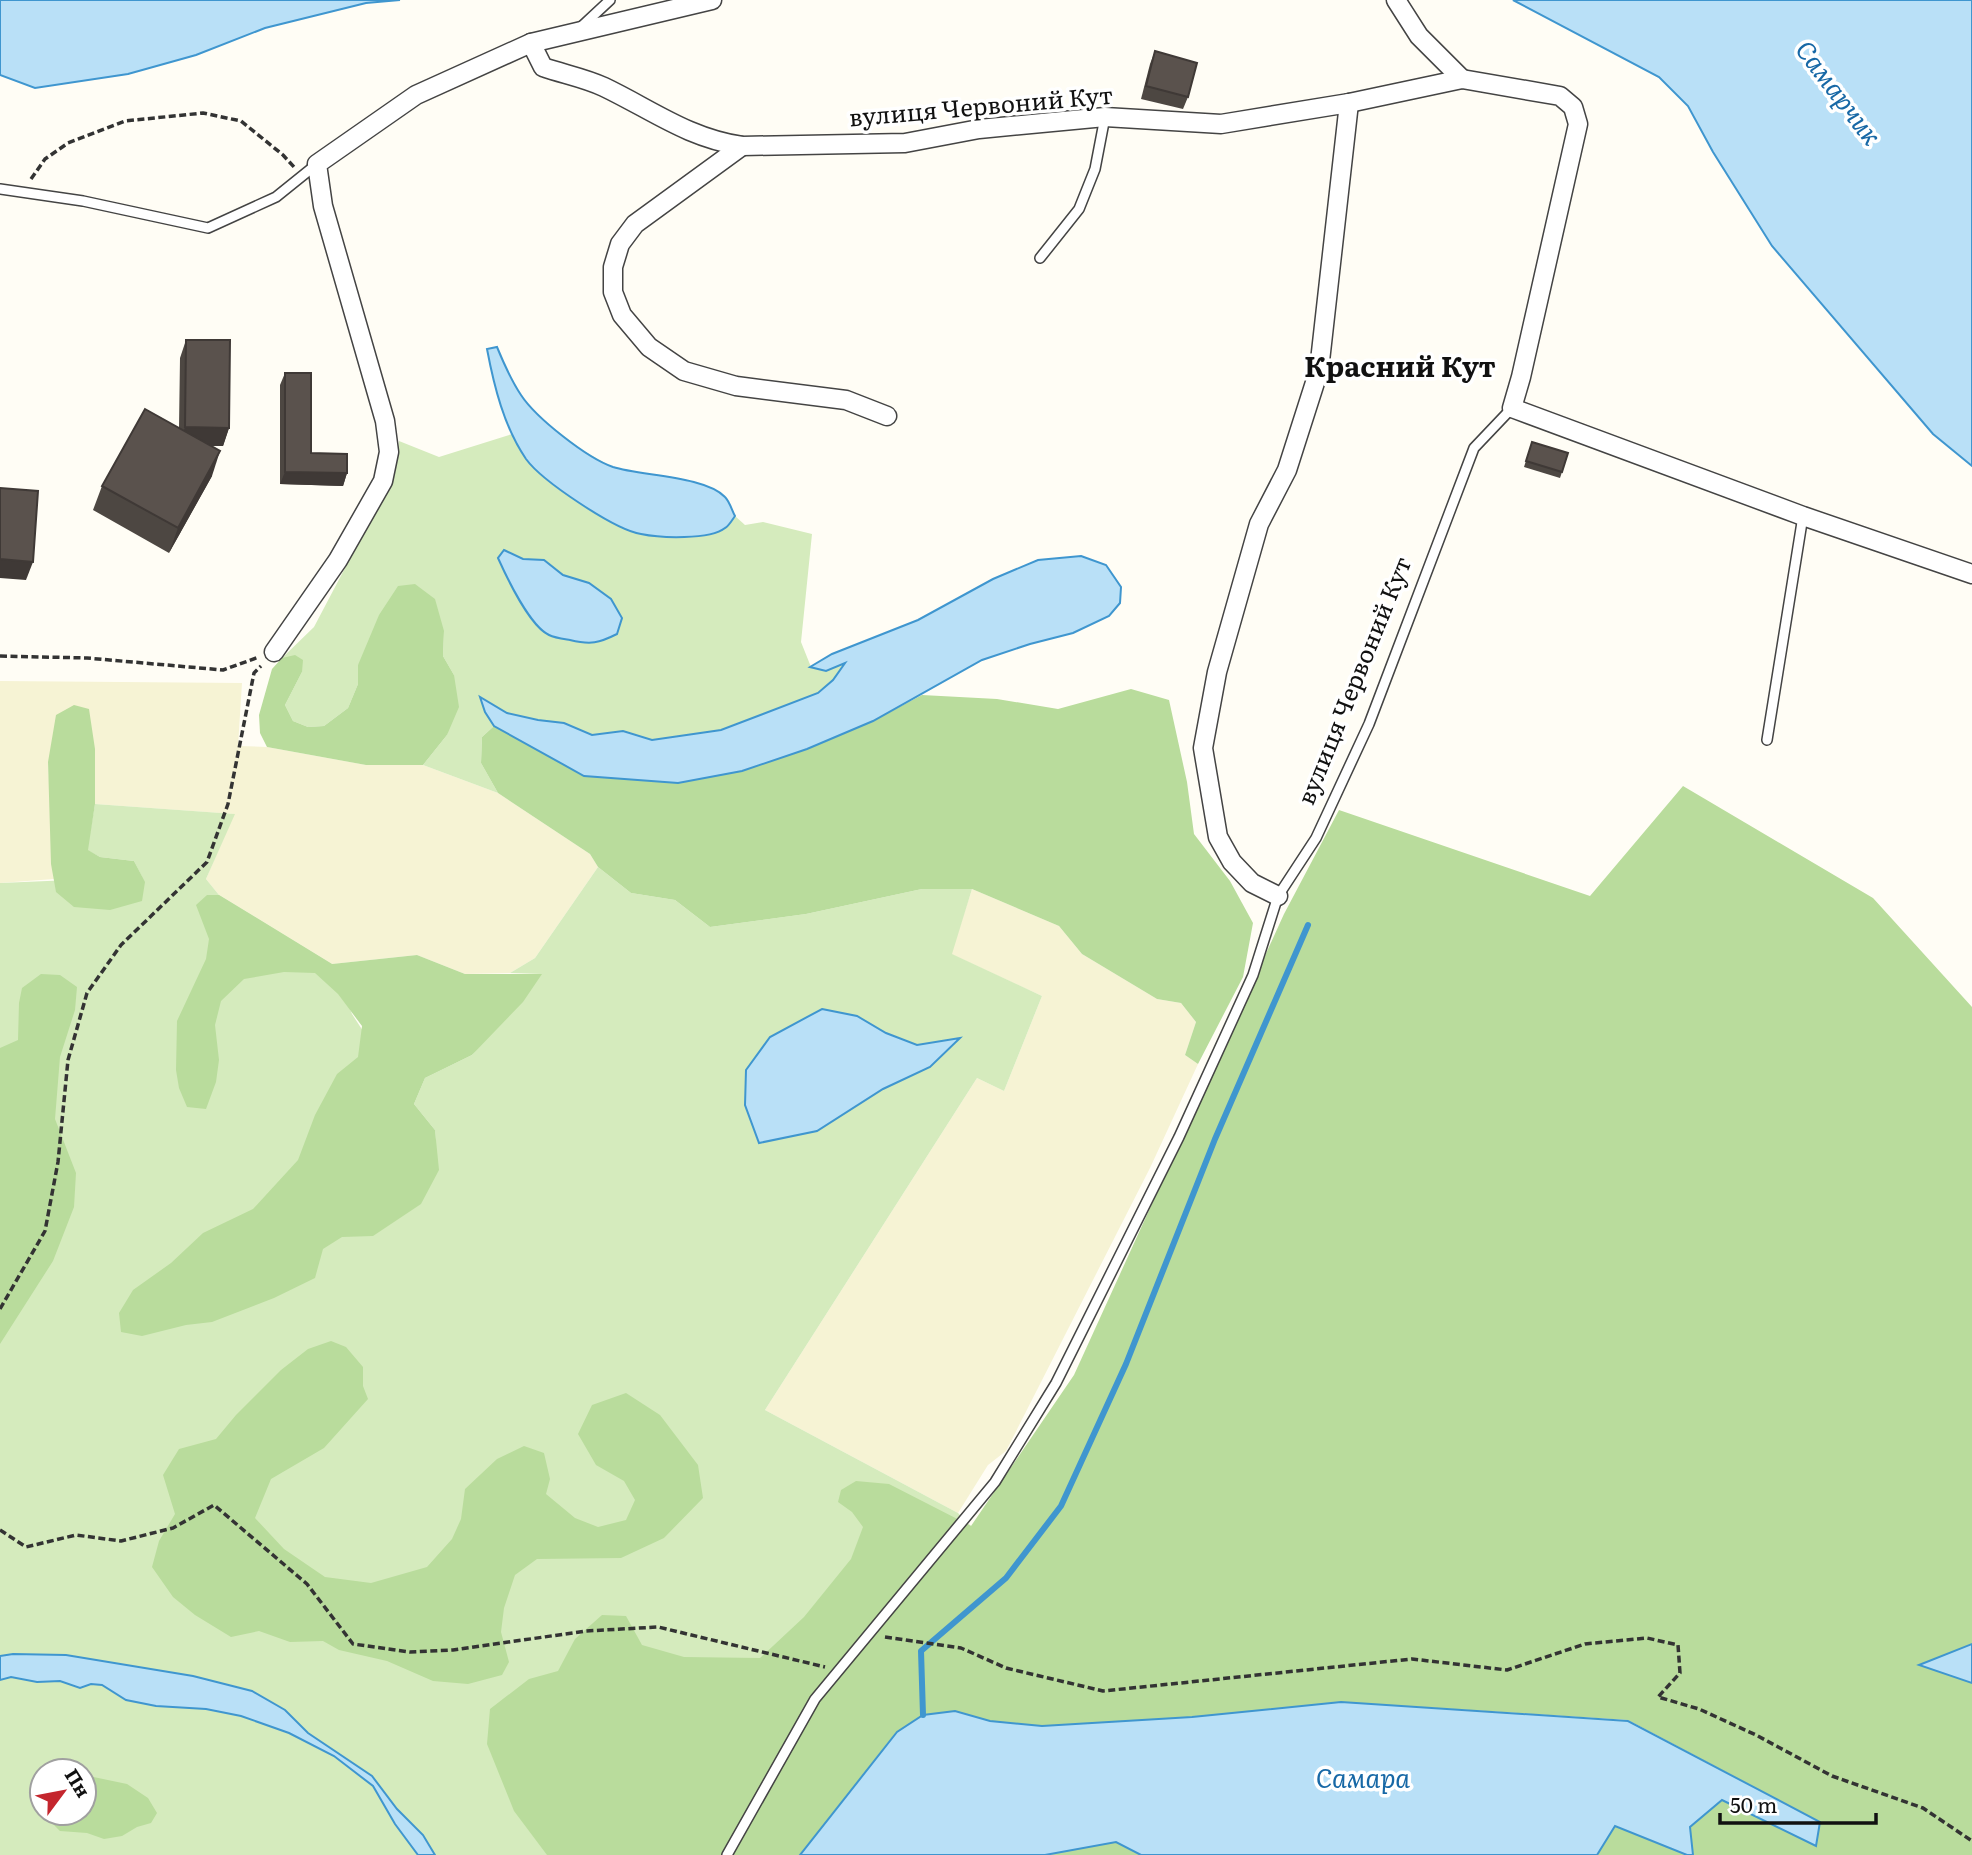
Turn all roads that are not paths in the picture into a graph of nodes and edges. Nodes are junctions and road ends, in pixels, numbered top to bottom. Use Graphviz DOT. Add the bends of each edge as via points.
graph roads {
  1 [pos="610,0"];
  2 [pos="712,0"];
  3 [pos="1396,0"];
  4 [pos="576,32"];
  5 [pos="531,43"];
  6 [pos="1462,79"];
  7 [pos="1349,103"];
  8 [pos="1105,117"];
  9 [pos="742,146"];
  10 [pos="317,164"];
  11 [pos="0,189"];
  12 [pos="1040,258"];
  13 [pos="1512,408"];
  14 [pos="887,416"];
  15 [pos="1803,516"];
  16 [pos="1972,574"];
  17 [pos="274,652"];
  18 [pos="1767,740"];
  19 [pos="1278,896"];
  20 [pos="727,1855"];
  1 -- 4 [label="lane"];
  2 -- 4 [label="street"];
  3 -- 6 [label="street" via="1419,36"];
  4 -- 5 [label="street"];
  5 -- 9 [label="street, вулиця Червоний Кут" via="543,67 602,86 667,122 716,142"];
  5 -- 10 [label="street" via="416,95"];
  6 -- 7 [label="street, вулиця Червоний Кут"];
  6 -- 13 [label="street, вулиця Червоний Кут" via="1560,96 1573,107 1578,124"];
  7 -- 8 [label="street, вулиця Червоний Кут" via="1221,124"];
  7 -- 19 [label="street" via="1319,370 1287,470 1259,524 1217,672 1203,748 1219,837 1232,862 1252,883"];
  8 -- 9 [label="street, вулиця Червоний Кут" via="979,129 905,144"];
  8 -- 12 [label="lane" via="1095,169 1079,209"];
  9 -- 14 [label="street" via="635,224 620,244 612,267 613,292 622,315 649,347 684,371 736,386 846,400"];
  10 -- 11 [label="lane" via="276,197 208,228 83,201"];
  10 -- 17 [label="street" via="323,206 385,421 389,452 383,481 338,560"];
  13 -- 15 [label="street"];
  13 -- 19 [label="lane, вулиця Червоний Кут" via="1474,448 1369,724 1316,838"];
  15 -- 16 [label="street"];
  15 -- 18 [label="lane"];
  19 -- 20 [label="lane, вулиця Червоний Кут" via="1247,988 1179,1137 1056,1383 995,1482 816,1699"];
}
